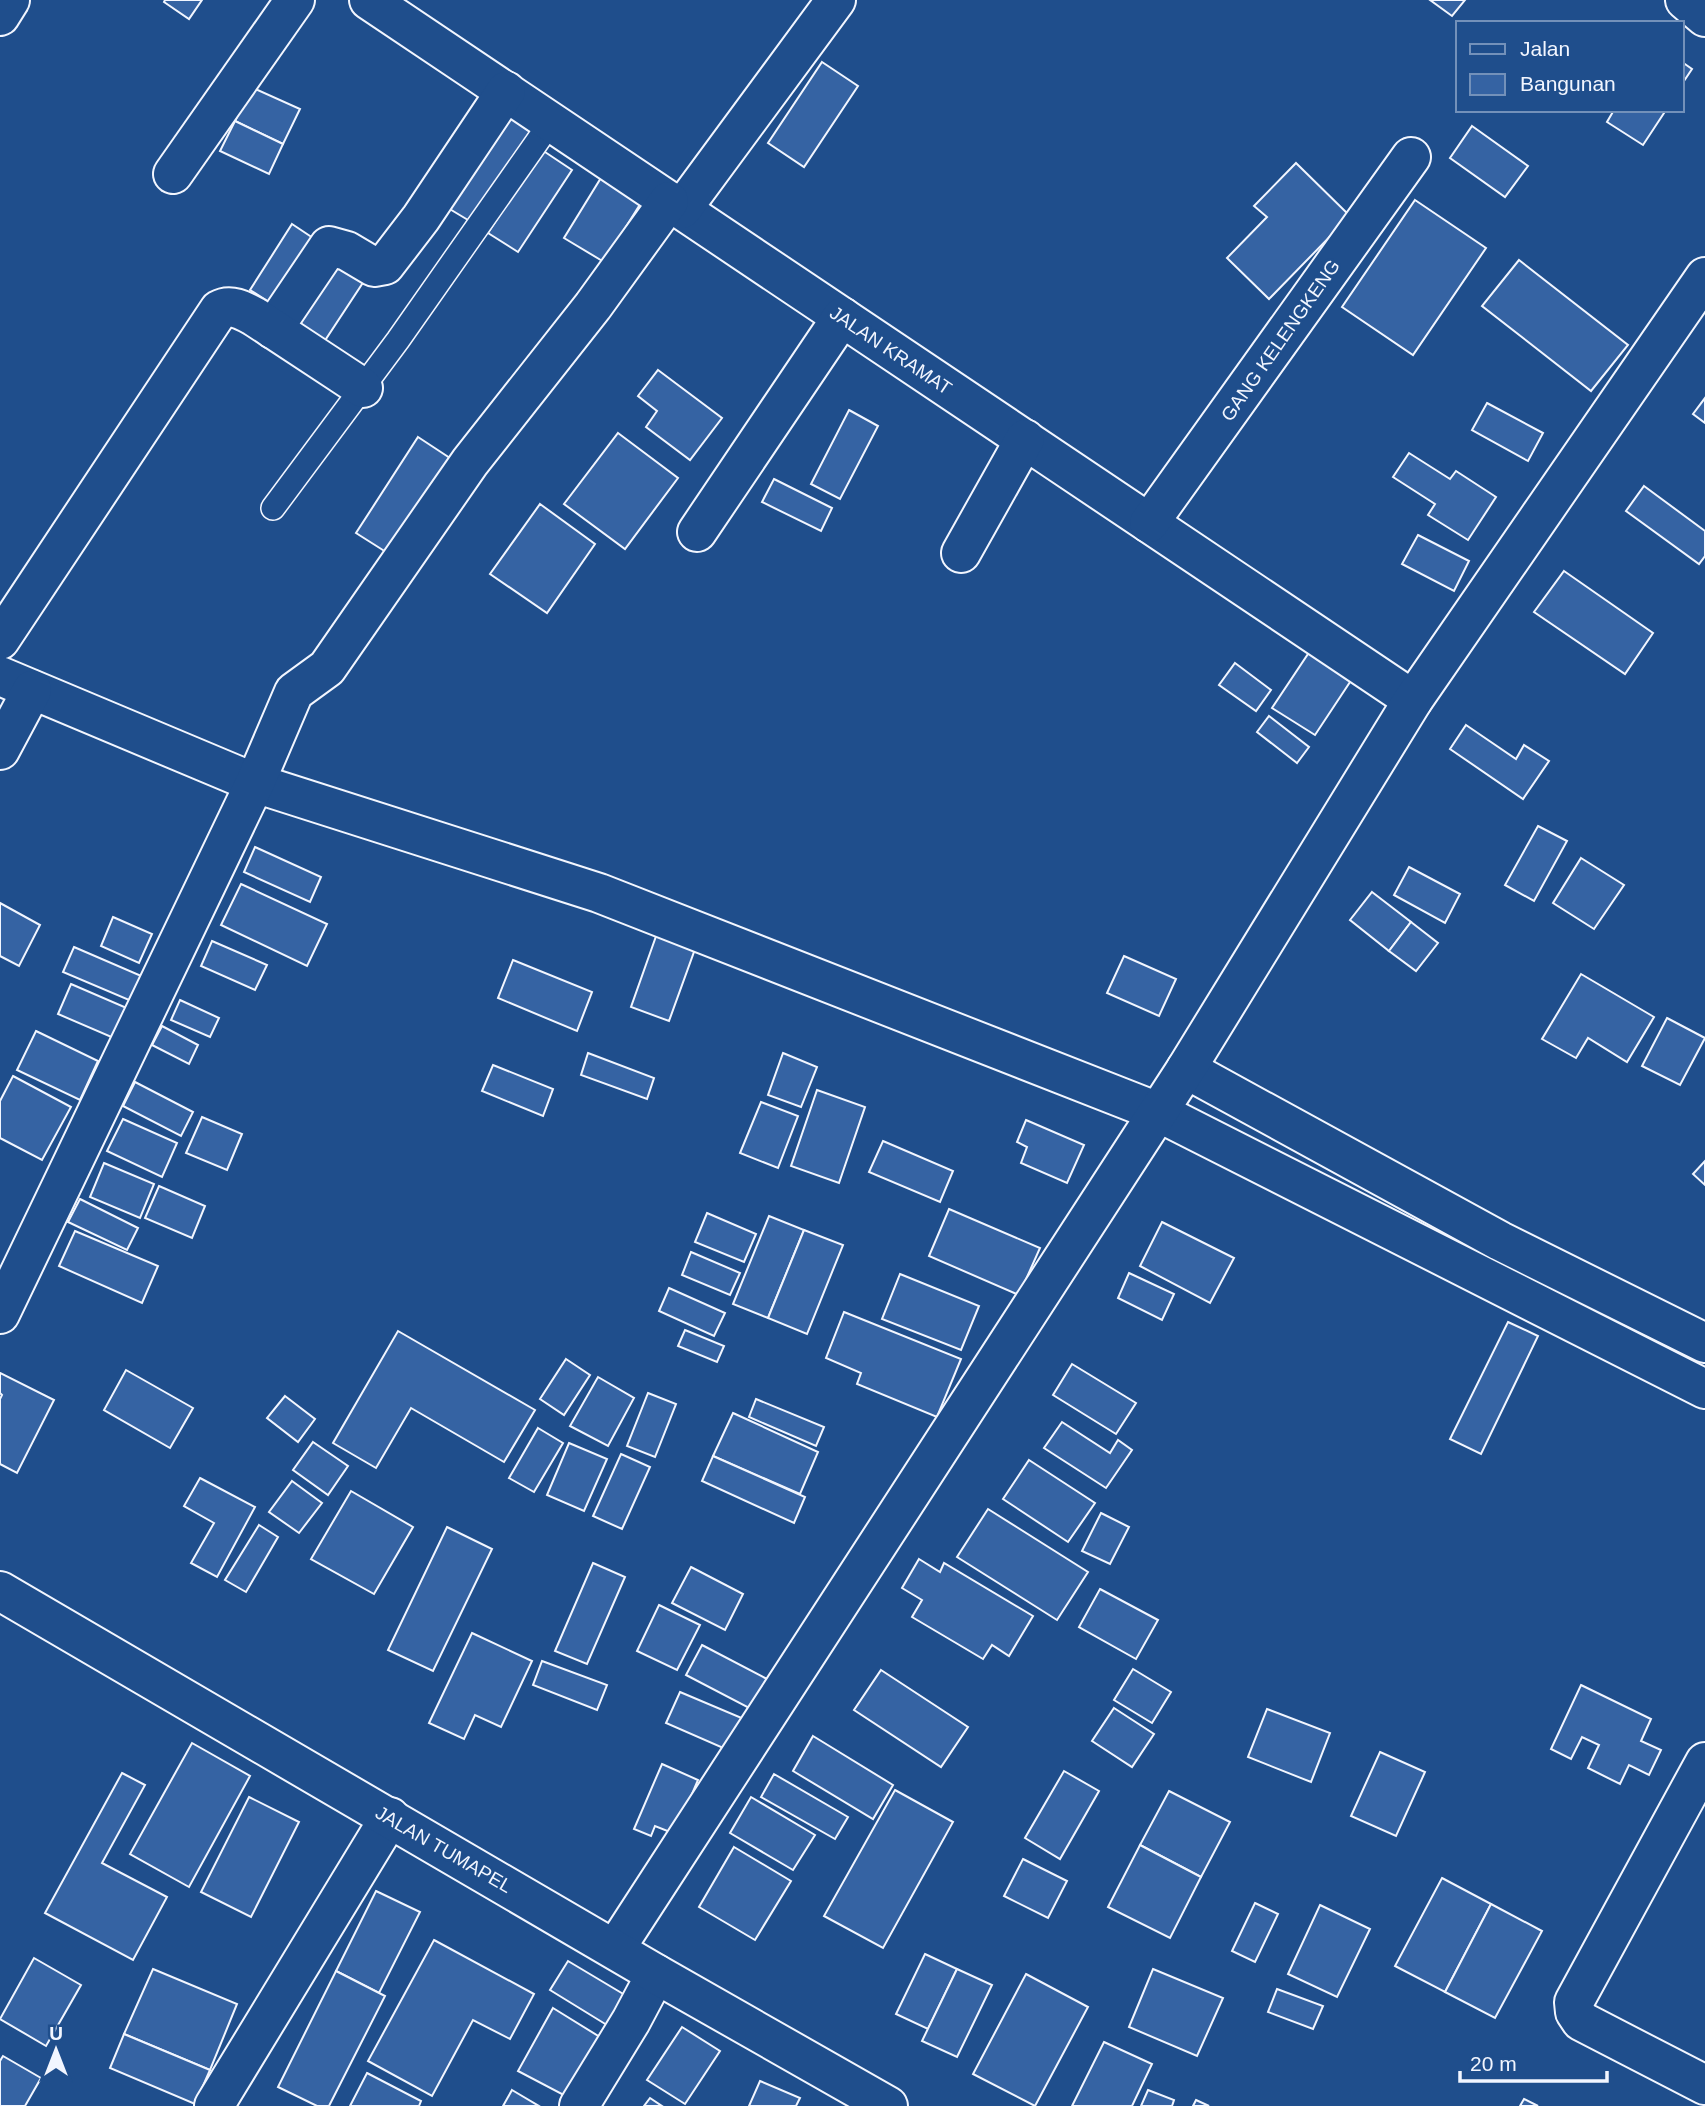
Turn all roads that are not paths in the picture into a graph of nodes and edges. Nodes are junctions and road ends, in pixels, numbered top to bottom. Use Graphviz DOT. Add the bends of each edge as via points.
graph roads {
  1 [pos="10,0"];
  2 [pos="295,0"];
  3 [pos="369,0"];
  4 [pos="836,0"];
  5 [pos="1685,0"];
  6 [pos="0,16"];
  7 [pos="1705,17"];
  8 [pos="506,92"];
  9 [pos="551,122"];
  10 [pos="1410,157"];
  11 [pos="173,174"];
  12 [pos="675,205"];
  13 [pos="1705,276"];
  14 [pos="842,317"];
  15 [pos="273,329"];
  16 [pos="363,388"];
  17 [pos="1025,439"];
  18 [pos="273,508"];
  19 [pos="1149,523"];
  20 [pos="697,532"];
  21 [pos="961,553"];
  22 [pos="1,638"];
  23 [pos="16,683"];
  24 [pos="1413,700"];
  25 [pos="0,750"];
  26 [pos="255,783"];
  27 [pos="1171,1091"];
  28 [pos="0,1314"];
  29 [pos="1705,1343"];
  30 [pos="1705,1390"];
  31 [pos="0,1591"];
  32 [pos="1705,1762"];
  33 [pos="390,1817"];
  34 [pos="615,1950"];
  35 [pos="656,1974"];
  36 [pos="1705,2085"];
  37 [pos="214,2106"];
  38 [pos="579,2106"];
  39 [pos="888,2106"];
  1 -- 6 [label="street"];
  2 -- 11 [label="street"];
  3 -- 8 [label="street, JALAN KRAMAT"];
  4 -- 12 [label="street"];
  5 -- 7 [label="street"];
  8 -- 9 [label="street, JALAN KRAMAT"];
  8 -- 15 [label="street" via="385,265 374,267 329,246"];
  9 -- 12 [label="street, JALAN KRAMAT"];
  9 -- 16 [label="lane"];
  10 -- 19 [label="street, GANG KELENGKENG"];
  12 -- 14 [label="street, JALAN KRAMAT"];
  12 -- 26 [label="street" via="470,462 327,667 293,692"];
  13 -- 24 [label="street"];
  14 -- 17 [label="street, JALAN KRAMAT"];
  14 -- 20 [label="street"];
  15 -- 16 [label="street"];
  15 -- 22 [label="street" via="239,309 219,310"];
  16 -- 18 [label="lane"];
  17 -- 19 [label="street, JALAN KRAMAT"];
  17 -- 21 [label="street"];
  19 -- 24 [label="street, JALAN KRAMAT"];
  23 -- 25 [label="street"];
  23 -- 26 [label="street"];
  24 -- 27 [label="street"];
  26 -- 27 [label="street" via="599,893"];
  26 -- 28 [label="street"];
  27 -- 29 [label="street" via="1500,1241"];
  27 -- 30 [label="street"];
  27 -- 34 [label="street"];
  31 -- 33 [label="street, JALAN TUMAPEL"];
  32 -- 36 [label="street" via="1574,2002 1581,2021"];
  33 -- 34 [label="street, JALAN TUMAPEL"];
  33 -- 37 [label="street"];
  34 -- 35 [label="street, JALAN TUMAPEL"];
  35 -- 38 [label="street"];
  35 -- 39 [label="street, JALAN TUMAPEL"];
}
